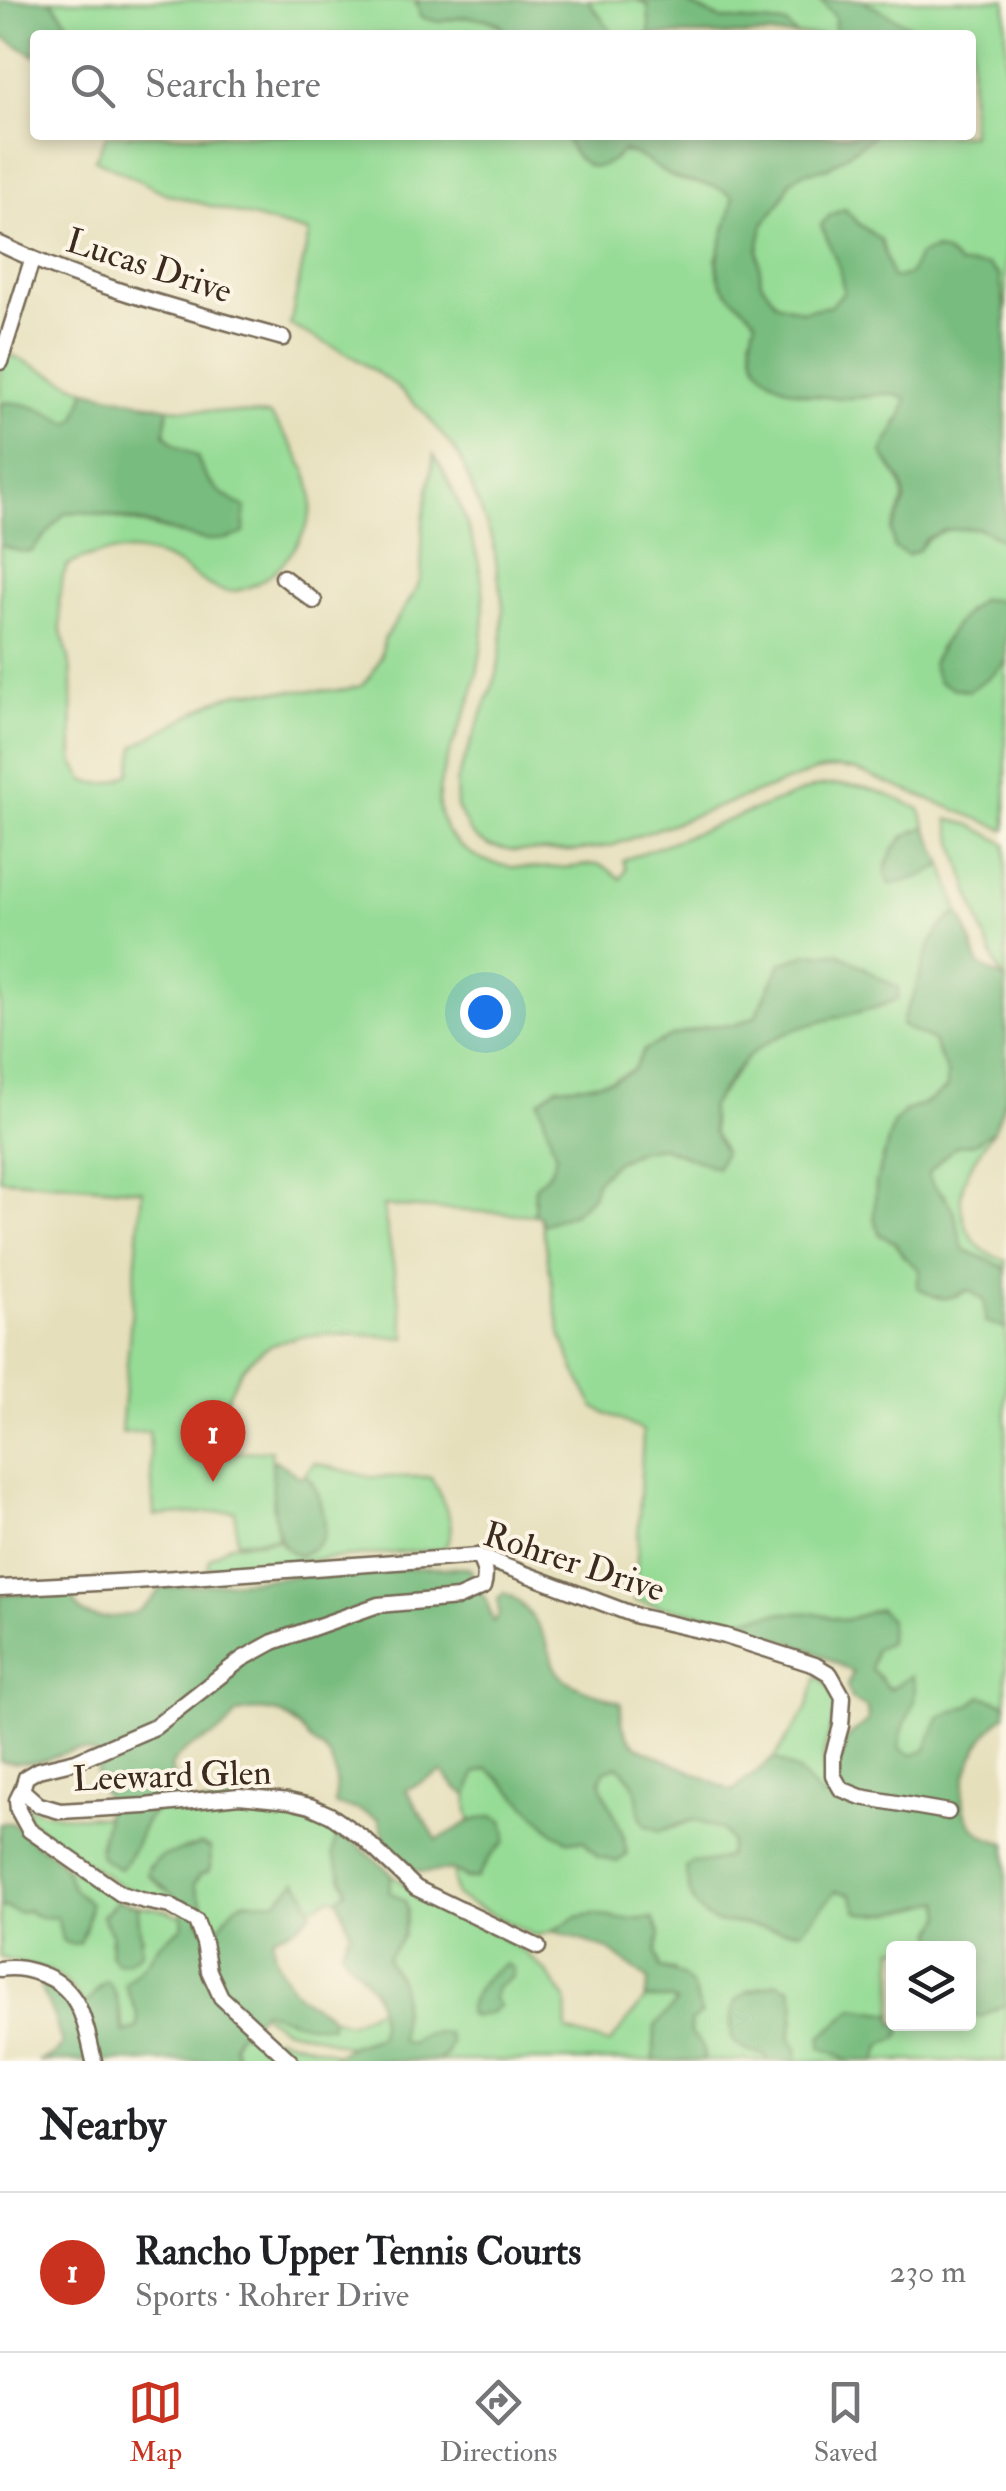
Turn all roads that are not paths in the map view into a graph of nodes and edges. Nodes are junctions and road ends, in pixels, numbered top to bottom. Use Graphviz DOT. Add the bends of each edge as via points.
graph roads {
  1 [pos="0,244"];
  2 [pos="32,260"];
  3 [pos="283,338"];
  4 [pos="0,362"];
  5 [pos="282,577"];
  6 [pos="314,601"];
  7 [pos="478,1556"];
  8 [pos="0,1588"];
  9 [pos="22,1790"];
  10 [pos="948,1812"];
  11 [pos="538,1947"];
  12 [pos="0,1969"];
  13 [pos="94,2061"];
  14 [pos="290,2061"];
  1 -- 2 [label="street, Lucas Drive"];
  2 -- 3 [label="street, Lucas Drive" via="111,290"];
  2 -- 4 [label="street"];
  5 -- 6 [label="street"];
  7 -- 8 [label="street, Rohrer Drive"];
  7 -- 9 [label="street, Leeward Glen" via="486,1578 472,1594 378,1605 273,1642 155,1726 38,1770"];
  7 -- 10 [label="street, Rohrer Drive" via="637,1616 815,1665 844,1696 833,1755 841,1789"];
  9 -- 11 [label="street, Leeward Glen" via="38,1805 60,1811 239,1796 310,1806 362,1838 416,1888"];
  9 -- 14 [label="street" via="18,1810 29,1830 121,1894 170,1906 196,1922 221,1997"];
  12 -- 13 [label="street" via="30,1969 59,1982 78,2002"];
}
